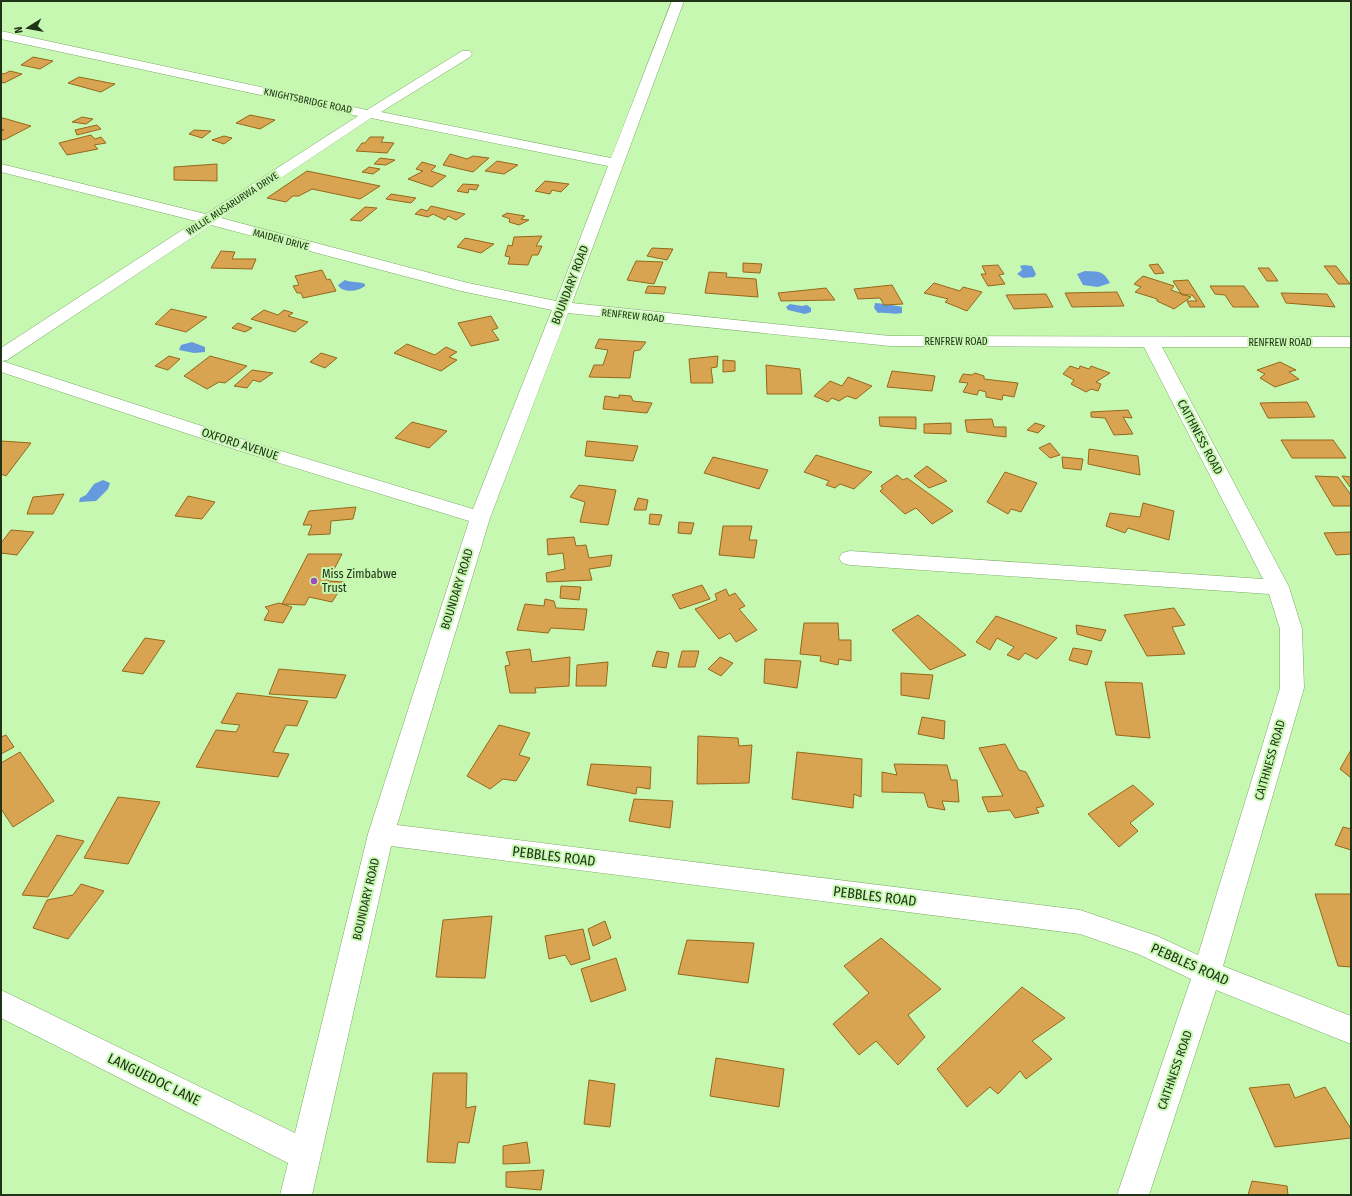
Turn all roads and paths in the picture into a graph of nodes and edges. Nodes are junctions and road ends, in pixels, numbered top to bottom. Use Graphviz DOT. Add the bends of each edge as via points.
graph roads {
  1 [pos="678,1"];
  2 [pos="1,35"];
  3 [pos="466,54"];
  4 [pos="369,114"];
  5 [pos="616,164"];
  6 [pos="1,168"];
  7 [pos="207,219"];
  8 [pos="562,308"];
  9 [pos="1150,341"];
  10 [pos="1351,342"];
  11 [pos="1,356"];
  12 [pos="1,366"];
  13 [pos="480,518"];
  14 [pos="850,558"];
  15 [pos="1278,587"];
  16 [pos="381,834"];
  17 [pos="1208,973"];
  18 [pos="1,1003"];
  19 [pos="1351,1030"];
  20 [pos="306,1154"];
  21 [pos="296,1195"];
  22 [pos="1132,1195"];
  1 -- 5 [label="street, BOUNDARY ROAD"];
  2 -- 4 [label="street, KNIGHTSBRIDGE ROAD"];
  3 -- 4 [label="street, WILLIE MUSARURWA DRIVE"];
  4 -- 5 [label="street, KNIGHTSBRIDGE ROAD"];
  4 -- 7 [label="street, WILLIE MUSARURWA DRIVE"];
  5 -- 8 [label="street, BOUNDARY ROAD"];
  6 -- 7 [label="street, MAIDEN DRIVE"];
  7 -- 8 [label="street, MAIDEN DRIVE" via="467,288"];
  7 -- 11 [label="street, WILLIE MUSARURWA DRIVE"];
  8 -- 9 [label="street, RENFREW ROAD" via="890,341"];
  8 -- 13 [label="street, BOUNDARY ROAD"];
  9 -- 10 [label="street, RENFREW ROAD"];
  9 -- 15 [label="street, CAITHNESS ROAD"];
  12 -- 13 [label="street, OXFORD AVENUE" via="241,445"];
  13 -- 16 [label="street, BOUNDARY ROAD"];
  14 -- 15 [label="street"];
  15 -- 17 [label="street, CAITHNESS ROAD" via="1291,629 1292,688"];
  16 -- 17 [label="street, PEBBLES ROAD" via="1080,922 1147,946"];
  16 -- 20 [label="street, BOUNDARY ROAD"];
  17 -- 19 [label="street, PEBBLES ROAD"];
  17 -- 22 [label="street, CAITHNESS ROAD"];
  18 -- 20 [label="street, LANGUEDOC LANE"];
  20 -- 21 [label="street, BOUNDARY ROAD"];
}
